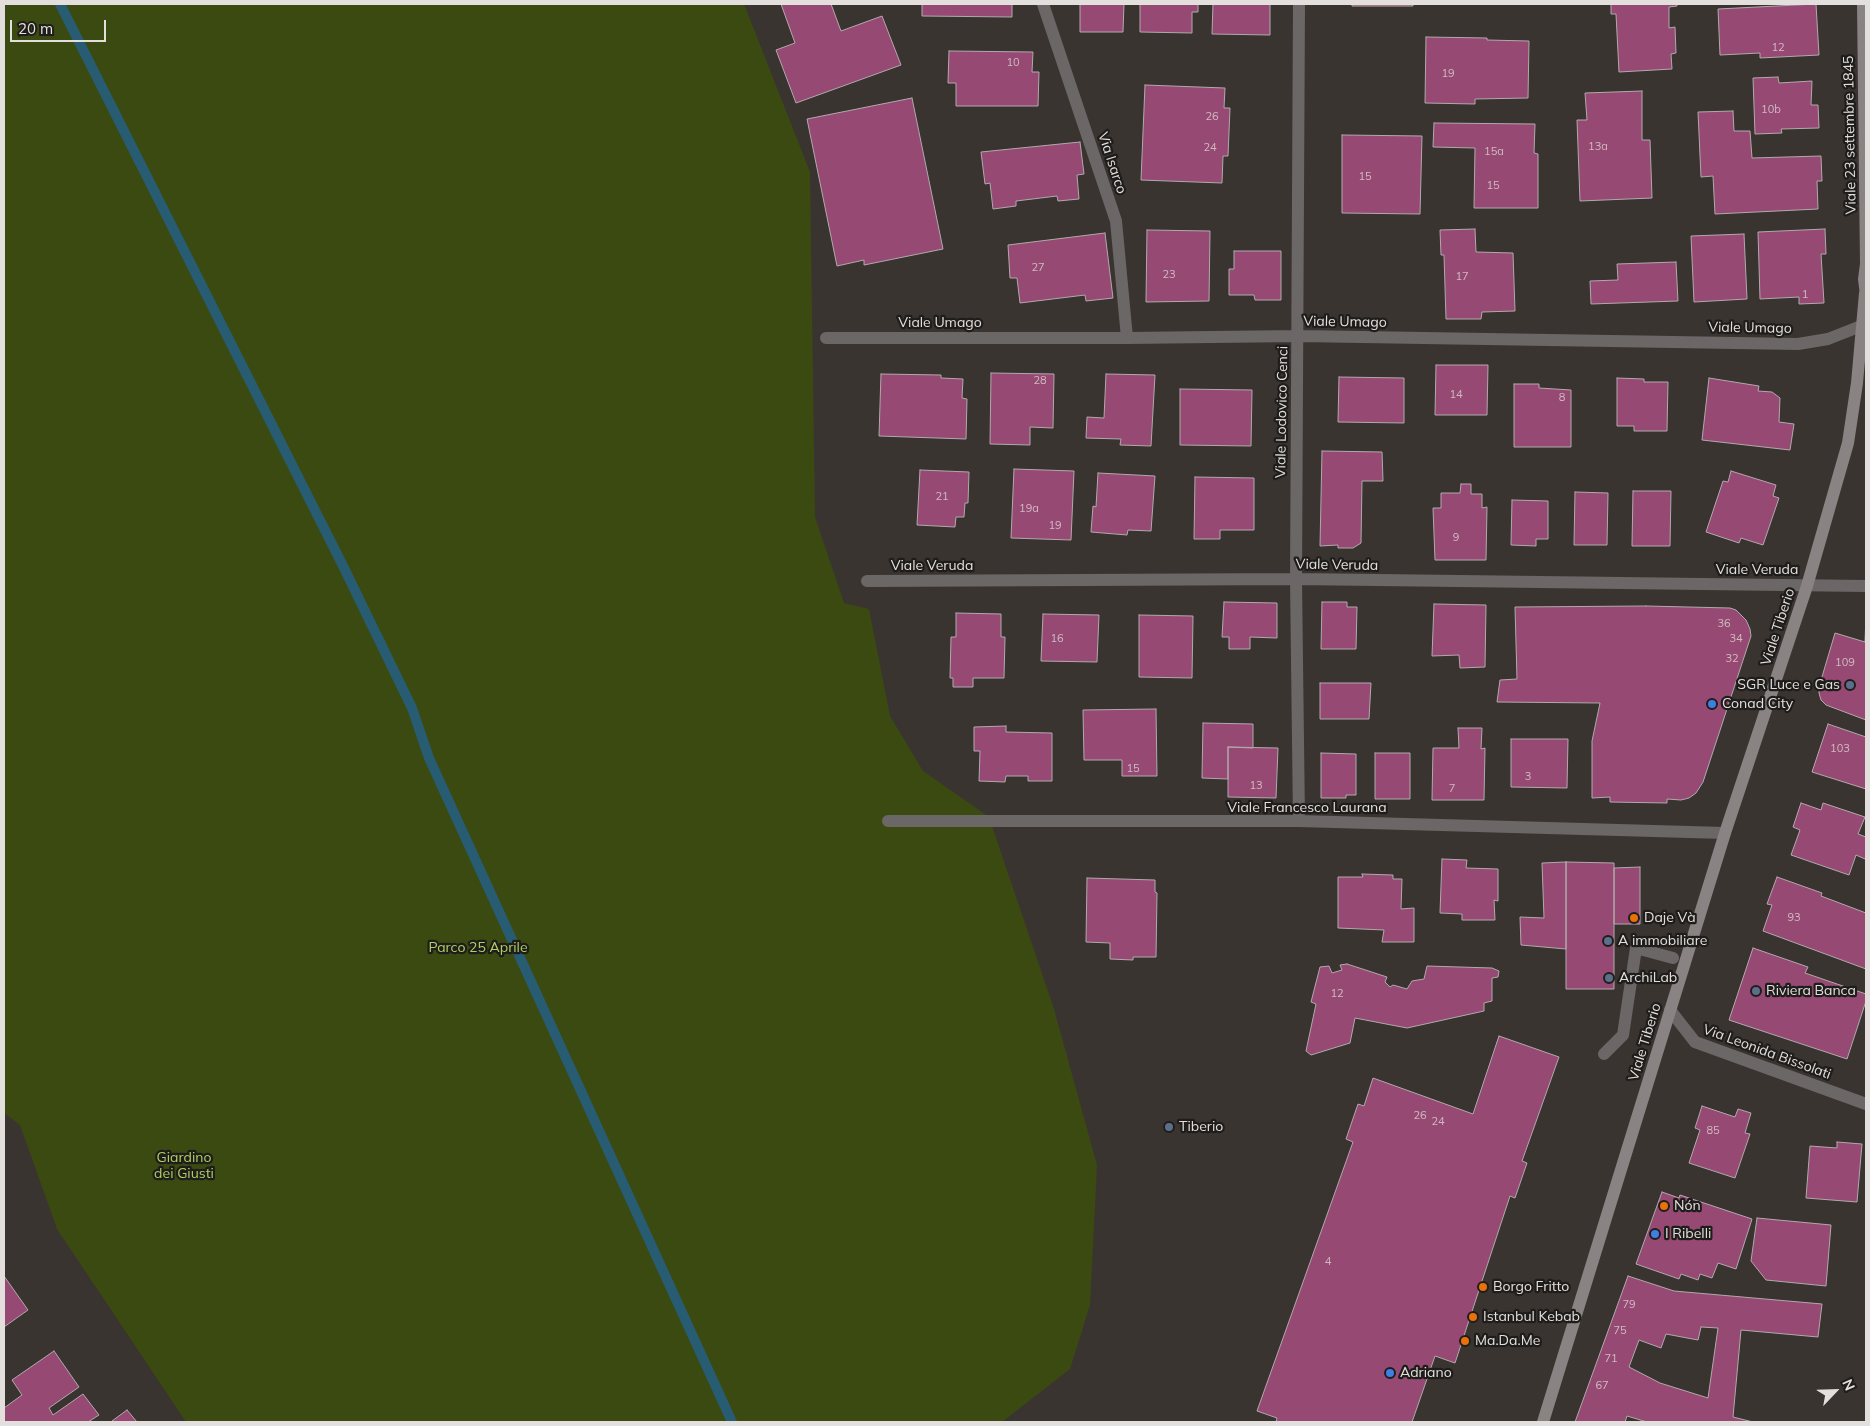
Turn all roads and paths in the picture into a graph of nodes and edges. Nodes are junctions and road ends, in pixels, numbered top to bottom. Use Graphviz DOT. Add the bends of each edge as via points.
graph roads {
  1 [pos="1043,4"];
  2 [pos="1299,4"];
  3 [pos="1863,4"];
  4 [pos="1866,265"];
  5 [pos="1866,294"];
  6 [pos="1862,326"];
  7 [pos="1299,336"];
  8 [pos="826,338"];
  9 [pos="1127,338"];
  10 [pos="1862,378"];
  11 [pos="1296,579"];
  12 [pos="867,581"];
  13 [pos="1807,586"];
  14 [pos="1866,586"];
  15 [pos="888,821"];
  16 [pos="1299,821"];
  17 [pos="1725,833"];
  18 [pos="1673,958"];
  19 [pos="1670,1010"];
  20 [pos="1604,1054"];
  21 [pos="1866,1104"];
  22 [pos="1543,1422"];
  1 -- 9 [label="street, Via Isarco" via="1116,221"];
  2 -- 7 [label="street, Viale Lodovico Cenci"];
  3 -- 4 [label="street, Viale 23 settembre 1845"];
  4 -- 5 [label="street, Viale 23 settembre 1845"];
  5 -- 6 [label="street, Viale 23 settembre 1845"];
  6 -- 7 [label="street, Viale Umago" via="1828,339 1798,344"];
  6 -- 10 [label="street, Viale 23 settembre 1845"];
  7 -- 9 [label="street, Viale Umago"];
  7 -- 11 [label="street, Viale Lodovico Cenci"];
  8 -- 9 [label="street, Viale Umago"];
  10 -- 13 [label="street, Viale Tiberio" via="1848,443"];
  11 -- 12 [label="street, Viale Veruda"];
  11 -- 13 [label="street, Viale Veruda"];
  11 -- 16 [label="street, Viale Lodovico Cenci"];
  13 -- 14 [label="street, Viale Veruda"];
  13 -- 17 [label="street, Viale Tiberio"];
  15 -- 16 [label="street, Viale Francesco Laurana"];
  16 -- 17 [label="street, Viale Francesco Laurana"];
  17 -- 19 [label="street, Viale Tiberio"];
  18 -- 20 [label="street, Viale Tiberio" via="1636,948 1623,1035"];
  19 -- 21 [label="street, Via Leonida Bissolati" via="1694,1042"];
  19 -- 22 [label="street, Viale Tiberio"];
}
